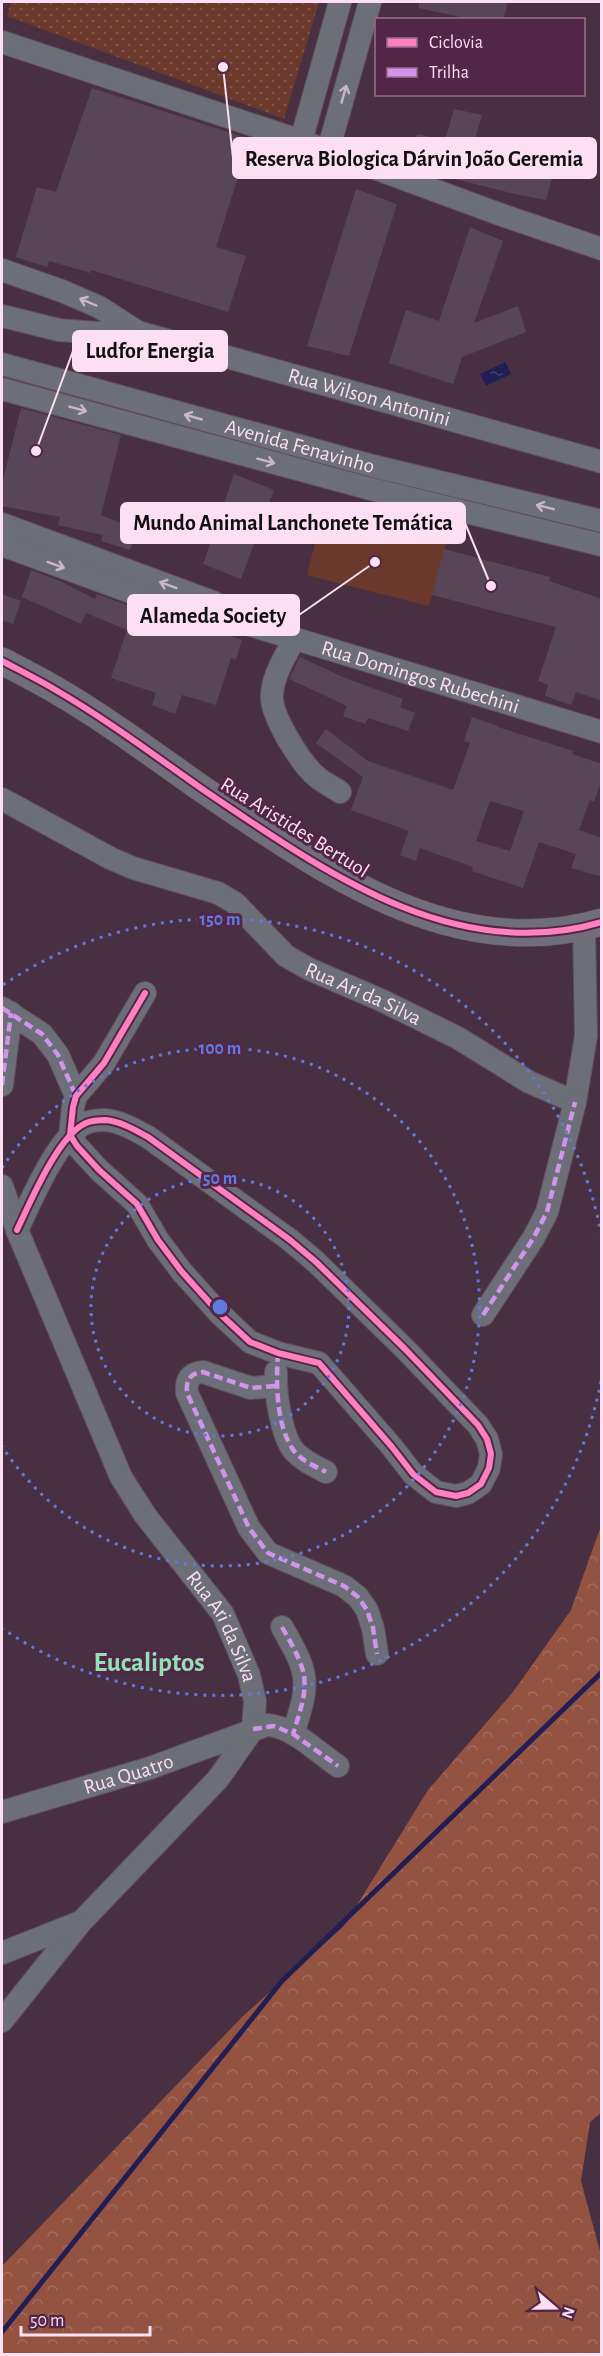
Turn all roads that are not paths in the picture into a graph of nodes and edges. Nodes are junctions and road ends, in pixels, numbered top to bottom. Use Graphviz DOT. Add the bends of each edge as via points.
graph roads {
  1 [pos="340,2"];
  2 [pos="370,2"];
  3 [pos="2,42"];
  4 [pos="301,141"];
  5 [pos="328,151"];
  6 [pos="602,249"];
  7 [pos="2,270"];
  8 [pos="2,316"];
  9 [pos="138,332"];
  10 [pos="2,364"];
  11 [pos="2,388"];
  12 [pos="119,396"];
  13 [pos="113,419"];
  14 [pos="245,431"];
  15 [pos="238,453"];
  16 [pos="602,462"];
  17 [pos="373,466"];
  18 [pos="367,488"];
  19 [pos="502,496"];
  20 [pos="496,519"];
  21 [pos="602,520"];
  22 [pos="2,524"];
  23 [pos="2,545"];
  24 [pos="602,545"];
  25 [pos="237,621"];
  26 [pos="294,639"];
  27 [pos="2,661"];
  28 [pos="602,732"];
  29 [pos="340,792"];
  30 [pos="2,799"];
  31 [pos="593,924"];
  32 [pos="145,993"];
  33 [pos="6,1010"];
  34 [pos="2,1085"];
  35 [pos="76,1096"];
  36 [pos="575,1102"];
  37 [pos="70,1135"];
  38 [pos="2,1186"];
  39 [pos="17,1230"];
  40 [pos="483,1315"];
  41 [pos="278,1353"];
  42 [pos="276,1386"];
  43 [pos="326,1472"];
  44 [pos="282,1627"];
  45 [pos="377,1654"];
  46 [pos="253,1729"];
  47 [pos="293,1734"];
  48 [pos="338,1766"];
  49 [pos="2,1812"];
  50 [pos="81,1922"];
  51 [pos="2,1953"];
  52 [pos="2,2021"];
  1 -- 4 [label="street"];
  5 -- 2 [label="street, one-way"];
  3 -- 4 [label="street"];
  4 -- 5 [label="street"];
  5 -- 6 [label="street"];
  9 -- 7 [label="street, Rua Wilson Antonini, one-way" via="99,307"];
  8 -- 9 [label="street, Rua Wilson Antonini" via="59,330"];
  9 -- 16 [label="street, Rua Wilson Antonini"];
  10 -- 12 [label="street, Avenida Fenavinho"];
  11 -- 13 [label="street, Avenida Fenavinho, one-way"];
  12 -- 13 [label="street"];
  14 -- 12 [label="street, Avenida Fenavinho, one-way"];
  13 -- 15 [label="street, Avenida Fenavinho"];
  14 -- 15 [label="street"];
  14 -- 17 [label="street, Avenida Fenavinho"];
  15 -- 18 [label="street, Avenida Fenavinho, one-way"];
  17 -- 18 [label="street"];
  17 -- 19 [label="street, Avenida Fenavinho"];
  18 -- 20 [label="street, Avenida Fenavinho"];
  19 -- 20 [label="street"];
  21 -- 19 [label="street, Avenida Fenavinho, one-way"];
  20 -- 24 [label="street, Avenida Fenavinho"];
  25 -- 22 [label="street, Rua Domingos Rubechini, one-way" via="213,602"];
  23 -- 25 [label="street, Rua Domingos Rubechini, one-way" via="207,620"];
  25 -- 26 [label="street, Rua Domingos Rubechini"];
  26 -- 28 [label="street, Rua Domingos Rubechini"];
  26 -- 29 [label="street" via="274,682 271,698 298,756 316,776"];
  27 -- 31 [label="main road, Rua Aristides Bertuol" via="54,689 297,853 392,904 438,920 485,929 558,931"];
  30 -- 36 [label="street, Rua Ari da Silva" via="110,858 218,893 235,903 286,956 458,1038 529,1082"];
  31 -- 36 [label="street" via="586,1036"];
  32 -- 35 [label="street" via="104,1063"];
  33 -- 34 [label="street"];
  33 -- 35 [label="street" via="42,1034 58,1055"];
  35 -- 37 [label="street"];
  36 -- 40 [label="street" via="547,1212"];
  37 -- 39 [label="street" via="48,1168"];
  37 -- 41 [label="street" via="99,1170 137,1204 182,1272 219,1313 250,1342"];
  37 -- 41 [label="street" via="87,1123 106,1120 132,1129 171,1153 299,1248 478,1425 491,1454 481,1484 456,1496 436,1492 413,1474 319,1363"];
  38 -- 39 [label="street, Rua Ari da Silva"];
  39 -- 46 [label="street, Rua Ari da Silva" via="121,1477 145,1515 223,1614 249,1675 255,1701"];
  41 -- 42 [label="street"];
  42 -- 43 [label="street" via="292,1449"];
  42 -- 45 [label="street" via="235,1385 203,1372 195,1372 186,1385 249,1528 268,1553 344,1586 358,1597 374,1628"];
  44 -- 47 [label="street" via="306,1676 304,1701"];
  46 -- 47 [label="street" via="274,1726"];
  46 -- 49 [label="street, Rua Quatro" via="150,1767"];
  46 -- 50 [label="street" via="218,1779"];
  47 -- 48 [label="street"];
  50 -- 51 [label="street"];
  50 -- 52 [label="street"];
}
